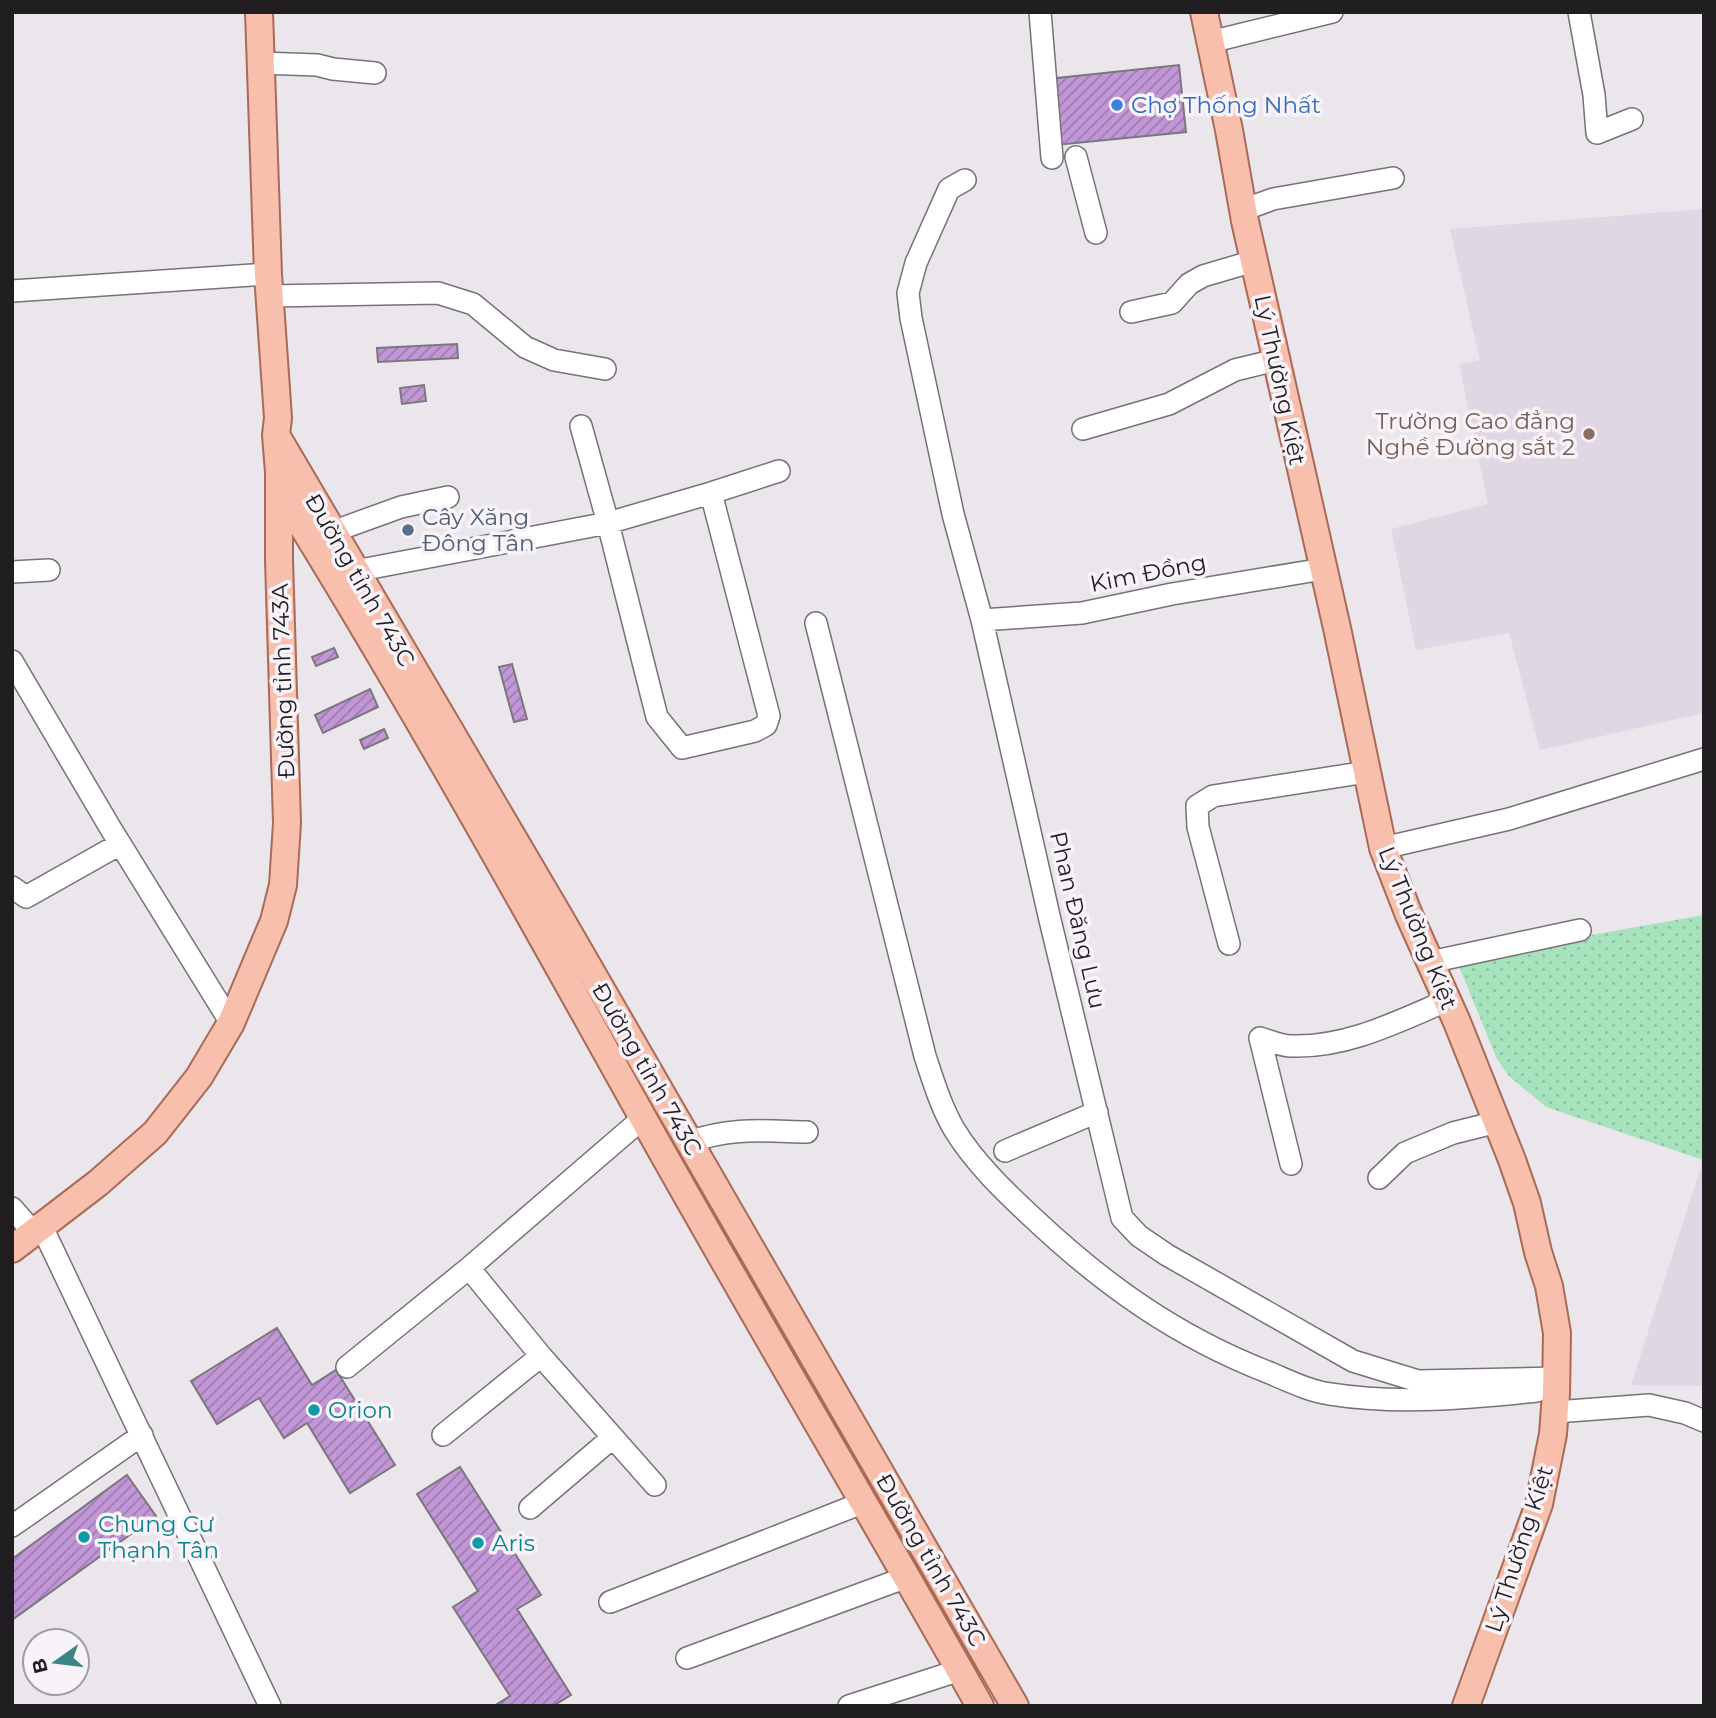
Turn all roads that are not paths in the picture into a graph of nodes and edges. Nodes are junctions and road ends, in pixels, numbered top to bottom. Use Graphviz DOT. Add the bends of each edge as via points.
graph roads {
  1 [pos="259,12"];
  2 [pos="1040,12"];
  3 [pos="1204,12"];
  4 [pos="1332,12"];
  5 [pos="1579,12"];
  6 [pos="1210,42"];
  7 [pos="261,63"];
  8 [pos="375,73"];
  9 [pos="1632,119"];
  10 [pos="1076,157"];
  11 [pos="1052,158"];
  12 [pos="1393,178"];
  13 [pos="965,180"];
  14 [pos="1243,210"];
  15 [pos="1096,233"];
  16 [pos="1254,261"];
  17 [pos="268,285"];
  18 [pos="12,290"];
  19 [pos="1131,312"];
  20 [pos="1276,360"];
  21 [pos="605,369"];
  22 [pos="581,426"];
  23 [pos="1083,429"];
  24 [pos="276,435"];
  25 [pos="779,471"];
  26 [pos="279,488"];
  27 [pos="711,494"];
  28 [pos="448,497"];
  29 [pos="608,523"];
  30 [pos="322,530"];
  31 [pos="279,559"];
  32 [pos="1323,569"];
  33 [pos="49,570"];
  34 [pos="355,571"];
  35 [pos="12,572"];
  36 [pos="982,621"];
  37 [pos="816,623"];
  38 [pos="12,661"];
  39 [pos="1704,759"];
  40 [pos="1367,772"];
  41 [pos="120,844"];
  42 [pos="1383,848"];
  43 [pos="12,887"];
  44 [pos="1580,930"];
  45 [pos="1229,944"];
  46 [pos="1430,962"];
  47 [pos="1446,1001"];
  48 [pos="231,1023"];
  49 [pos="1097,1112"];
  50 [pos="643,1118"];
  51 [pos="1497,1122"];
  52 [pos="807,1132"];
  53 [pos="689,1142"];
  54 [pos="1005,1151"];
  55 [pos="1291,1164"];
  56 [pos="1380,1178"];
  57 [pos="12,1208"];
  58 [pos="38,1230"];
  59 [pos="12,1249"];
  60 [pos="469,1268"];
  61 [pos="541,1356"];
  62 [pos="347,1367"];
  63 [pos="1556,1393"];
  64 [pos="1704,1421"];
  65 [pos="142,1435"];
  66 [pos="443,1435"];
  67 [pos="612,1438"];
  68 [pos="655,1485"];
  69 [pos="862,1503"];
  70 [pos="530,1508"];
  71 [pos="12,1526"];
  72 [pos="907,1577"];
  73 [pos="610,1602"];
  74 [pos="687,1658"];
  75 [pos="960,1670"];
  76 [pos="270,1706"];
  77 [pos="849,1706"];
  78 [pos="980,1706"];
  79 [pos="1014,1706"];
  80 [pos="1465,1706"];
  1 -- 7 [label="main road, Đường tỉnh 743A"];
  2 -- 11 [label="street"];
  3 -- 6 [label="main road, Lý Thường Kiệt"];
  4 -- 6 [label="street"];
  5 -- 9 [label="street" via="1597,134"];
  6 -- 14 [label="main road, Lý Thường Kiệt"];
  7 -- 8 [label="street"];
  7 -- 17 [label="main road, Đường tỉnh 743A"];
  10 -- 15 [label="street"];
  12 -- 14 [label="street" via="1273,199"];
  13 -- 36 [label="street, Phan Đăng Lưu" via="949,189 908,293 953,514"];
  14 -- 16 [label="main road, Lý Thường Kiệt"];
  16 -- 19 [label="street" via="1203,276 1172,303"];
  16 -- 20 [label="main road, Lý Thường Kiệt"];
  17 -- 18 [label="street"];
  17 -- 21 [label="street" via="438,293 473,304 525,347 554,360"];
  17 -- 24 [label="main road, Đường tỉnh 743A"];
  20 -- 23 [label="street" via="1235,370 1169,404"];
  20 -- 32 [label="main road, Lý Thường Kiệt"];
  22 -- 29 [label="street"];
  24 -- 26 [label="main road, Đường tỉnh 743A"];
  24 -- 30 [label="main road, Đường tỉnh 743C"];
  25 -- 27 [label="street"];
  26 -- 30 [label="main road, Đường tỉnh 743C"];
  26 -- 31 [label="main road, Đường tỉnh 743A"];
  27 -- 29 [label="street"];
  27 -- 29 [label="street" via="769,716 766,725 755,731 682,748 657,717"];
  28 -- 30 [label="street"];
  29 -- 34 [label="street"];
  30 -- 31 [label="main road"];
  30 -- 34 [label="main road, Đường tỉnh 743C"];
  30 -- 50 [label="main road, Đường tỉnh 743C"];
  31 -- 48 [label="main road, Đường tỉnh 743A" via="287,790 283,884 274,921"];
  32 -- 36 [label="street, Kim Đồng" via="1082,613"];
  32 -- 40 [label="main road, Lý Thường Kiệt"];
  33 -- 35 [label="street"];
  34 -- 53 [label="main road, Đường tỉnh 743C"];
  36 -- 49 [label="street, Phan Đăng Lưu"];
  37 -- 63 [label="street" via="925,1056 941,1103 982,1166 1016,1203 1073,1256 1181,1332 1235,1360 1305,1387 1395,1401"];
  38 -- 41 [label="street"];
  39 -- 42 [label="street" via="1509,819"];
  40 -- 42 [label="main road, Lý Thường Kiệt"];
  40 -- 45 [label="street" via="1213,796 1197,806 1198,827"];
  41 -- 43 [label="street" via="26,897"];
  41 -- 48 [label="street"];
  42 -- 46 [label="main road, Lý Thường Kiệt"];
  44 -- 46 [label="street"];
  46 -- 47 [label="main road, Lý Thường Kiệt"];
  47 -- 51 [label="main road, Lý Thường Kiệt"];
  47 -- 55 [label="street" via="1334,1044 1289,1046 1260,1038"];
  48 -- 58 [label="main road, Đường tỉnh 743A" via="199,1077 155,1133"];
  49 -- 54 [label="street"];
  49 -- 63 [label="street, Phan Đăng Lưu" via="1122,1218 1139,1236 1202,1277 1353,1361 1418,1381"];
  50 -- 60 [label="street"];
  50 -- 69 [label="main road, Đường tỉnh 743C"];
  51 -- 56 [label="street" via="1405,1153"];
  51 -- 63 [label="main road, Lý Thường Kiệt" via="1527,1203 1549,1286 1557,1333"];
  52 -- 53 [label="street" via="736,1130"];
  53 -- 79 [label="main road, Đường tỉnh 743C"];
  57 -- 58 [label="street"];
  58 -- 59 [label="main road, Đường tỉnh 743A"];
  58 -- 65 [label="street"];
  60 -- 61 [label="street"];
  60 -- 62 [label="street"];
  61 -- 66 [label="street"];
  61 -- 67 [label="street"];
  63 -- 64 [label="street" via="1649,1405"];
  63 -- 80 [label="main road, Lý Thường Kiệt" via="1539,1504"];
  65 -- 71 [label="street"];
  65 -- 76 [label="street"];
  67 -- 68 [label="street"];
  67 -- 70 [label="street"];
  69 -- 72 [label="main road, Đường tỉnh 743C"];
  69 -- 73 [label="street"];
  72 -- 74 [label="street"];
  72 -- 75 [label="main road, Đường tỉnh 743C"];
  75 -- 77 [label="street"];
  75 -- 78 [label="main road, Đường tỉnh 743C"];
}
